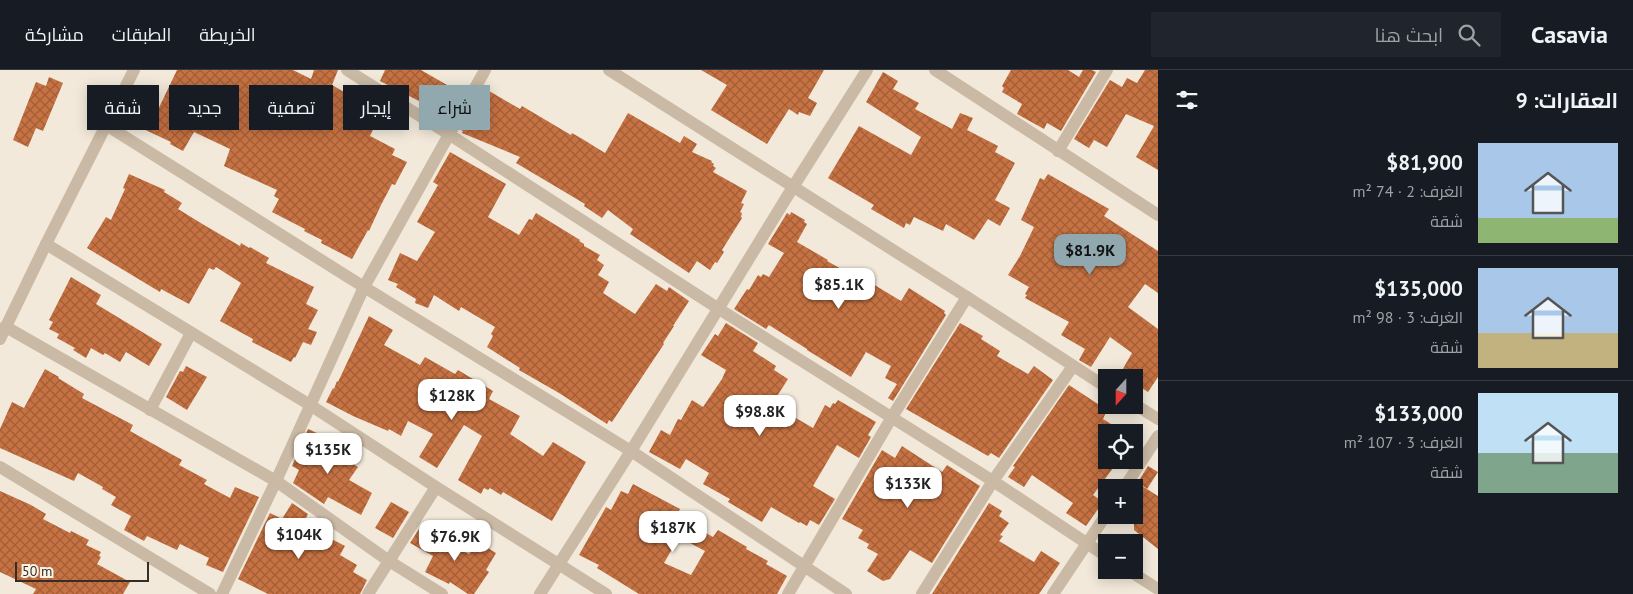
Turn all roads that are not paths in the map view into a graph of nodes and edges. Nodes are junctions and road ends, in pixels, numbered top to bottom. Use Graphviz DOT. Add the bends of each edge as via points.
graph roads {
  1 [pos="134,70"];
  2 [pos="347,70"];
  3 [pos="485,70"];
  4 [pos="609,70"];
  5 [pos="867,70"];
  6 [pos="935,70"];
  7 [pos="1107,70"];
  8 [pos="126,85"];
  9 [pos="103,130"];
  10 [pos="114,130"];
  11 [pos="450,135"];
  12 [pos="1058,151"];
  13 [pos="793,187"];
  14 [pos="1158,215"];
  15 [pos="46,244"];
  16 [pos="364,287"];
  17 [pos="967,297"];
  18 [pos="719,309"];
  19 [pos="3,328"];
  20 [pos="191,333"];
  21 [pos="0,339"];
  22 [pos="1073,366"];
  23 [pos="1098,382"];
  24 [pos="310,405"];
  25 [pos="150,410"];
  26 [pos="1143,410"];
  27 [pos="892,416"];
  28 [pos="1158,420"];
  29 [pos="1158,436"];
  30 [pos="631,451"];
  31 [pos="0,466"];
  32 [pos="1130,479"];
  33 [pos="276,481"];
  34 [pos="993,481"];
  35 [pos="436,487"];
  36 [pos="1100,524"];
  37 [pos="1087,544"];
  38 [pos="1098,551"];
  39 [pos="389,561"];
  40 [pos="560,563"];
  41 [pos="805,567"];
  42 [pos="1142,579"];
  43 [pos="1158,589"];
  44 [pos="210,594"];
  45 [pos="222,594"];
  46 [pos="368,594"];
  47 [pos="442,594"];
  48 [pos="540,594"];
  49 [pos="606,594"];
  50 [pos="788,594"];
  51 [pos="846,594"];
  52 [pos="922,594"];
  53 [pos="1053,594"];
  1 -- 8 [label="street"];
  2 -- 11 [label="street"];
  3 -- 11 [label="street"];
  4 -- 13 [label="street"];
  5 -- 13 [label="street"];
  6 -- 12 [label="street"];
  7 -- 12 [label="street"];
  9 -- 15 [label="street"];
  10 -- 16 [label="street"];
  11 -- 16 [label="street"];
  11 -- 18 [label="street"];
  12 -- 14 [label="street"];
  13 -- 17 [label="street"];
  13 -- 18 [label="street"];
  15 -- 19 [label="street"];
  15 -- 20 [label="street"];
  16 -- 24 [label="street"];
  16 -- 30 [label="street"];
  17 -- 22 [label="street"];
  17 -- 27 [label="street"];
  18 -- 27 [label="street"];
  18 -- 30 [label="street"];
  19 -- 21 [label="street"];
  19 -- 25 [label="street"];
  20 -- 24 [label="street"];
  20 -- 25 [label="street"];
  22 -- 23 [label="street"];
  22 -- 34 [label="street"];
  24 -- 33 [label="street"];
  24 -- 35 [label="street"];
  25 -- 33 [label="street"];
  26 -- 28 [label="street"];
  27 -- 34 [label="street"];
  27 -- 41 [label="street"];
  29 -- 32 [label="street"];
  30 -- 40 [label="street"];
  30 -- 41 [label="street"];
  31 -- 44 [label="street"];
  33 -- 39 [label="street"];
  33 -- 45 [label="street"];
  34 -- 37 [label="street"];
  34 -- 52 [label="street"];
  35 -- 39 [label="street"];
  35 -- 40 [label="street"];
  36 -- 37 [label="street"];
  37 -- 38 [label="street"];
  37 -- 53 [label="street"];
  39 -- 46 [label="street"];
  39 -- 47 [label="street"];
  40 -- 48 [label="street"];
  40 -- 49 [label="street"];
  41 -- 50 [label="street"];
  41 -- 51 [label="street"];
  42 -- 43 [label="street"];
}
